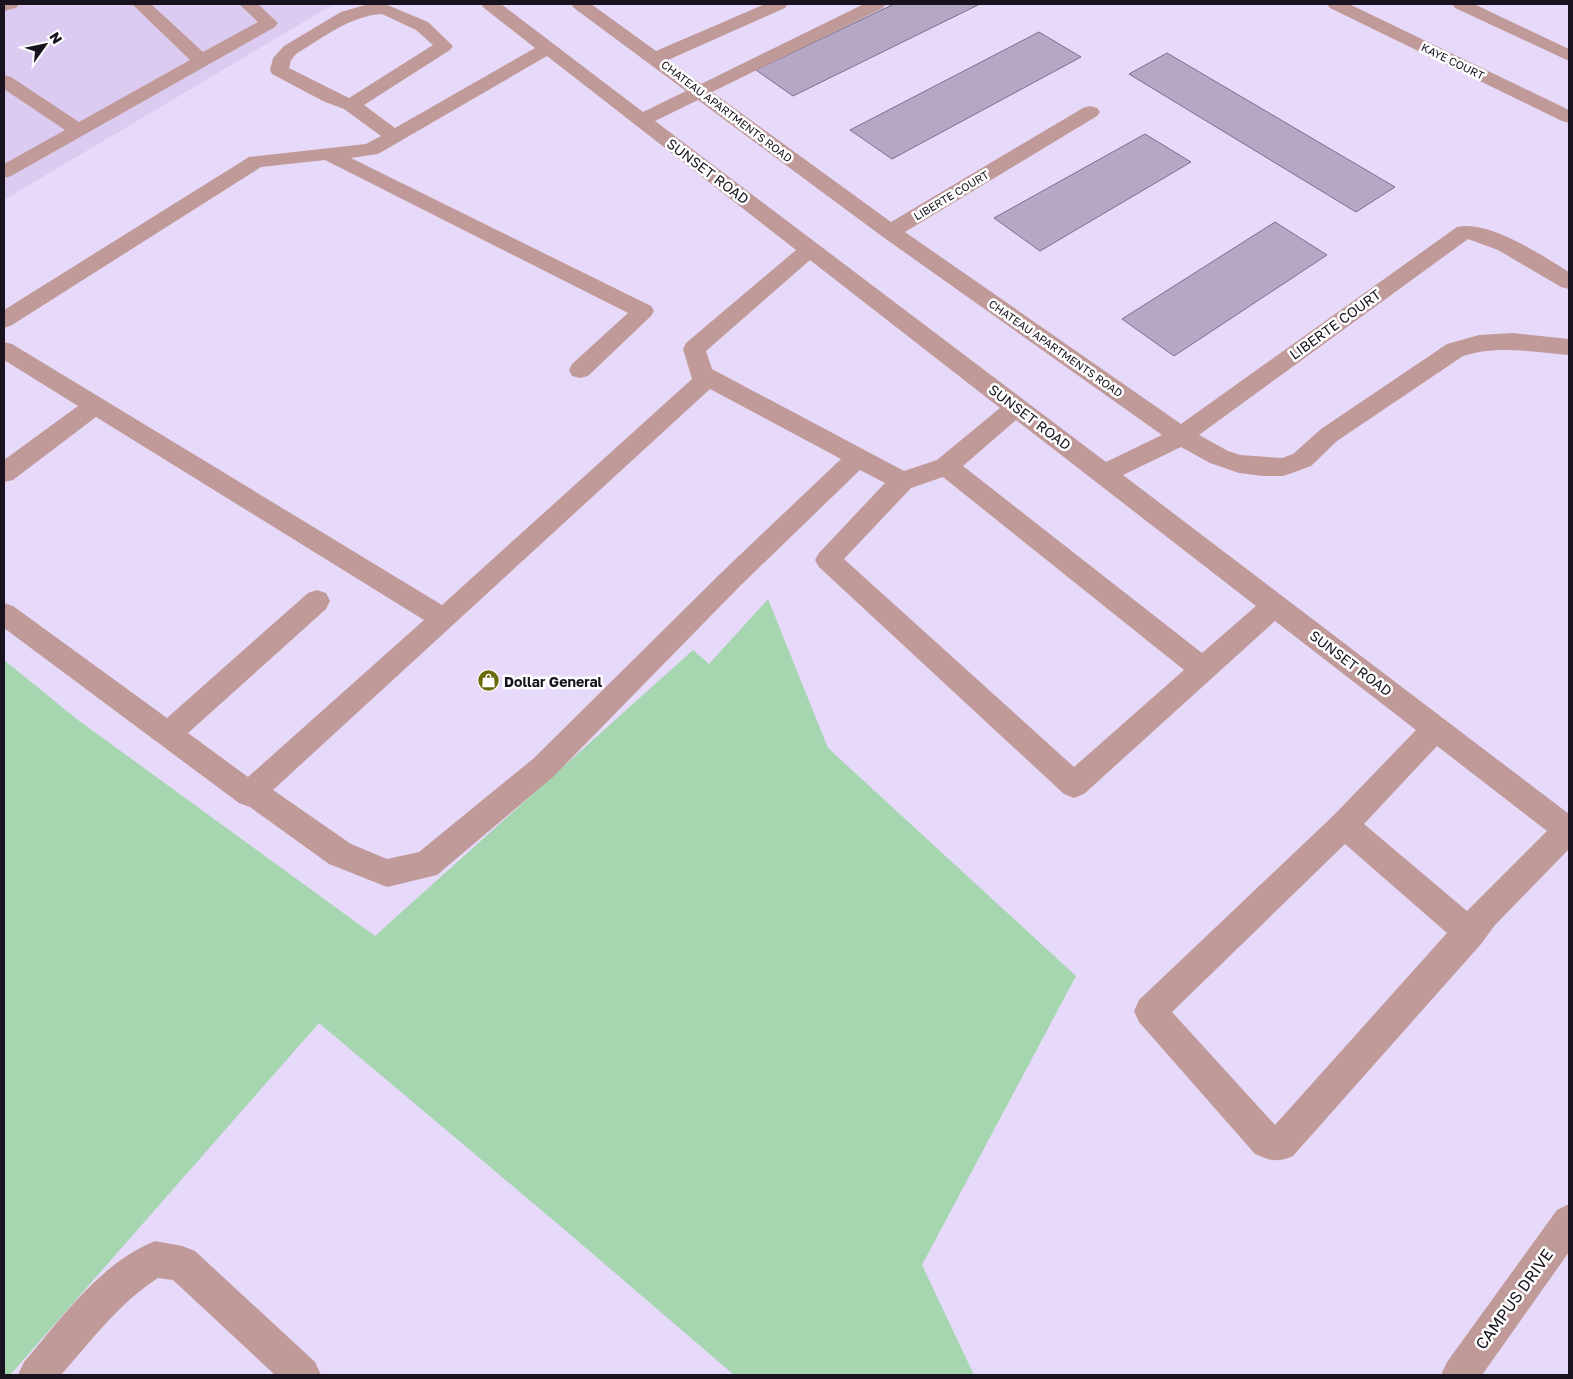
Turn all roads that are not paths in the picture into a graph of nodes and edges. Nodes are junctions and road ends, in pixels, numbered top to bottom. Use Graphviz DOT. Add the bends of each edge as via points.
graph roads {
  1 [pos="10,4"];
  2 [pos="142,4"];
  3 [pos="248,4"];
  4 [pos="490,4"];
  5 [pos="611,4"];
  6 [pos="779,4"];
  7 [pos="877,4"];
  8 [pos="1336,4"];
  9 [pos="1461,4"];
  10 [pos="4,6"];
  11 [pos="586,8"];
  12 [pos="548,48"];
  13 [pos="1569,56"];
  14 [pos="656,58"];
  15 [pos="202,61"];
  16 [pos="4,81"];
  17 [pos="700,91"];
  18 [pos="351,105"];
  19 [pos="1090,112"];
  20 [pos="1569,117"];
  21 [pos="642,120"];
  22 [pos="78,130"];
  23 [pos="394,137"];
  24 [pos="328,154"];
  25 [pos="4,172"];
  26 [pos="890,232"];
  27 [pos="810,249"];
  28 [pos="1569,282"];
  29 [pos="4,320"];
  30 [pos="1569,347"];
  31 [pos="4,350"];
  32 [pos="580,370"];
  33 [pos="702,374"];
  34 [pos="95,406"];
  35 [pos="1017,407"];
  36 [pos="1181,436"];
  37 [pos="857,458"];
  38 [pos="946,466"];
  39 [pos="4,473"];
  40 [pos="1104,474"];
  41 [pos="902,481"];
  42 [pos="317,601"];
  43 [pos="1275,605"];
  44 [pos="4,614"];
  45 [pos="444,619"];
  46 [pos="1202,670"];
  47 [pos="1436,728"];
  48 [pos="168,734"];
  49 [pos="252,792"];
  50 [pos="1344,824"];
  51 [pos="1569,830"];
  52 [pos="1470,933"];
  53 [pos="1569,1222"];
  54 [pos="37,1375"];
  55 [pos="302,1375"];
  56 [pos="1460,1375"];
  1 -- 10 [label="street"];
  2 -- 15 [label="street"];
  3 -- 15 [label="street" via="269,23"];
  4 -- 12 [label="street, SUNSET ROAD"];
  5 -- 11 [label="street"];
  6 -- 14 [label="street"];
  7 -- 17 [label="street"];
  8 -- 20 [label="street, KAYE COURT"];
  9 -- 13 [label="street"];
  11 -- 14 [label="street, CHATEAU APARTMENTS ROAD"];
  12 -- 21 [label="street, SUNSET ROAD"];
  12 -- 23 [label="street"];
  14 -- 17 [label="street, CHATEAU APARTMENTS ROAD"];
  15 -- 22 [label="street"];
  16 -- 22 [label="street"];
  17 -- 21 [label="street"];
  17 -- 26 [label="street, CHATEAU APARTMENTS ROAD"];
  18 -- 18 [label="street" via="444,46 422,26 385,9 365,10 347,16 282,58 279,70 330,98"];
  18 -- 23 [label="street"];
  19 -- 26 [label="street, LIBERTE COURT"];
  21 -- 27 [label="street, SUNSET ROAD"];
  22 -- 25 [label="street"];
  23 -- 24 [label="street" via="371,150"];
  24 -- 29 [label="street" via="256,161"];
  24 -- 32 [label="street" via="642,311"];
  26 -- 36 [label="street, CHATEAU APARTMENTS ROAD"];
  27 -- 33 [label="street" via="694,349"];
  27 -- 35 [label="street, SUNSET ROAD"];
  28 -- 36 [label="street, LIBERTE COURT" via="1504,243 1481,234 1464,232"];
  30 -- 36 [label="street, CHATEAU APARTMENTS ROAD" via="1513,341 1479,343 1455,350 1329,435 1302,460 1283,467 1239,464 1219,458"];
  31 -- 34 [label="street"];
  33 -- 37 [label="street"];
  33 -- 45 [label="street" via="704,381"];
  34 -- 39 [label="street"];
  34 -- 45 [label="street"];
  35 -- 38 [label="street"];
  35 -- 40 [label="street, SUNSET ROAD"];
  36 -- 40 [label="street, LIBERTE COURT"];
  37 -- 41 [label="street"];
  37 -- 49 [label="street" via="544,767 426,865 387,873 340,854"];
  38 -- 41 [label="street"];
  38 -- 46 [label="street"];
  40 -- 43 [label="street, SUNSET ROAD"];
  41 -- 46 [label="street" via="828,560 1074,785"];
  42 -- 48 [label="street"];
  43 -- 46 [label="street"];
  43 -- 47 [label="street, SUNSET ROAD"];
  44 -- 48 [label="street"];
  45 -- 49 [label="street"];
  47 -- 50 [label="street"];
  47 -- 51 [label="street, SUNSET ROAD"];
  48 -- 49 [label="street" via="250,794"];
  50 -- 52 [label="street"];
  50 -- 52 [label="street" via="1150,1011 1267,1142 1281,1144"];
  51 -- 52 [label="street"];
  53 -- 56 [label="street, CAMPUS DRIVE"];
  54 -- 55 [label="street" via="96,1306 128,1276 155,1259 182,1264"];
}
